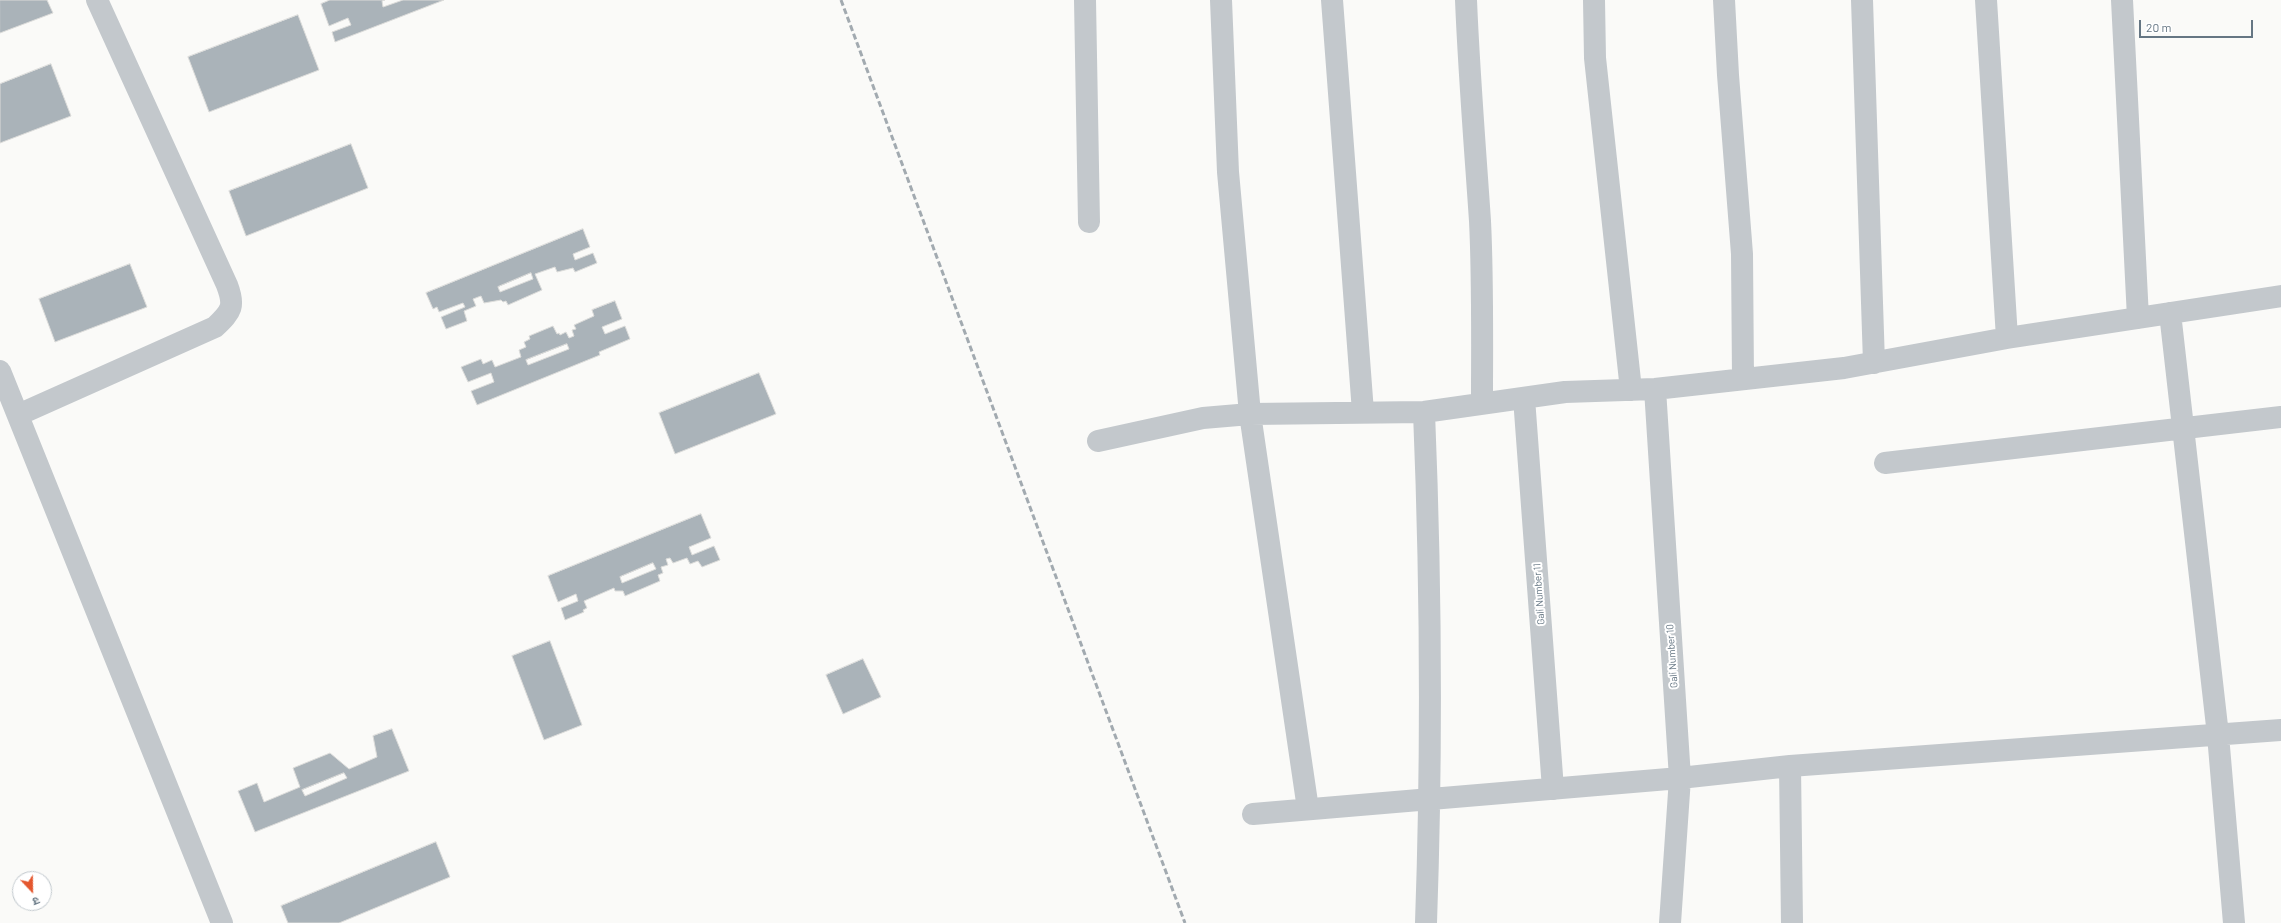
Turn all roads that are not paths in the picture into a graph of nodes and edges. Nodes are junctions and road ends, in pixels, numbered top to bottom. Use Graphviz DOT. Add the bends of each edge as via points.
graph roads {
  1 [pos="97,0"];
  2 [pos="1085,0"];
  3 [pos="1221,0"];
  4 [pos="1332,0"];
  5 [pos="1466,0"];
  6 [pos="1594,0"];
  7 [pos="1724,0"];
  8 [pos="1862,0"];
  9 [pos="1986,0"];
  10 [pos="2122,0"];
  11 [pos="1089,222"];
  12 [pos="2281,296"];
  13 [pos="2170,313"];
  14 [pos="2138,318"];
  15 [pos="2007,338"];
  16 [pos="1874,363"];
  17 [pos="0,371"];
  18 [pos="1743,379"];
  19 [pos="1654,389"];
  20 [pos="1631,390"];
  21 [pos="1524,398"];
  22 [pos="1482,403"];
  23 [pos="1363,412"];
  24 [pos="1424,412"];
  25 [pos="1250,414"];
  26 [pos="18,415"];
  27 [pos="2281,417"];
  28 [pos="2182,429"];
  29 [pos="1098,441"];
  30 [pos="1885,463"];
  31 [pos="2281,730"];
  32 [pos="2218,735"];
  33 [pos="1790,766"];
  34 [pos="1680,778"];
  35 [pos="1553,789"];
  36 [pos="1430,800"];
  37 [pos="1308,809"];
  38 [pos="1253,814"];
  39 [pos="222,923"];
  40 [pos="1426,923"];
  41 [pos="1670,923"];
  42 [pos="1792,923"];
  43 [pos="2234,923"];
  1 -- 26 [label="street" via="224,277 232,300 227,316 215,327"];
  2 -- 11 [label="street"];
  3 -- 25 [label="street" via="1228,172"];
  4 -- 23 [label="street"];
  5 -- 22 [label="street" via="1480,222"];
  6 -- 20 [label="street" via="1595,58"];
  7 -- 18 [label="street" via="1742,254"];
  8 -- 16 [label="street"];
  9 -- 15 [label="street"];
  10 -- 14 [label="street"];
  12 -- 13 [label="street"];
  13 -- 14 [label="street"];
  13 -- 28 [label="street"];
  14 -- 15 [label="street"];
  15 -- 16 [label="street"];
  16 -- 18 [label="street"];
  17 -- 26 [label="street"];
  18 -- 19 [label="street"];
  19 -- 20 [label="street"];
  19 -- 34 [label="street, Gali Number 10"];
  20 -- 21 [label="street" via="1565,392"];
  21 -- 22 [label="street"];
  21 -- 35 [label="street, Gali Number 11"];
  22 -- 24 [label="street"];
  23 -- 24 [label="street"];
  23 -- 25 [label="street"];
  24 -- 36 [label="street"];
  25 -- 29 [label="street" via="1203,418"];
  25 -- 37 [label="street"];
  26 -- 39 [label="street"];
  27 -- 28 [label="street"];
  28 -- 30 [label="street"];
  28 -- 32 [label="street"];
  31 -- 32 [label="street"];
  32 -- 33 [label="street"];
  32 -- 43 [label="street"];
  33 -- 34 [label="street"];
  33 -- 42 [label="street"];
  34 -- 35 [label="street"];
  34 -- 41 [label="street, Gali Number 10"];
  35 -- 36 [label="street"];
  36 -- 37 [label="street"];
  36 -- 40 [label="street"];
  37 -- 38 [label="street"];
}
